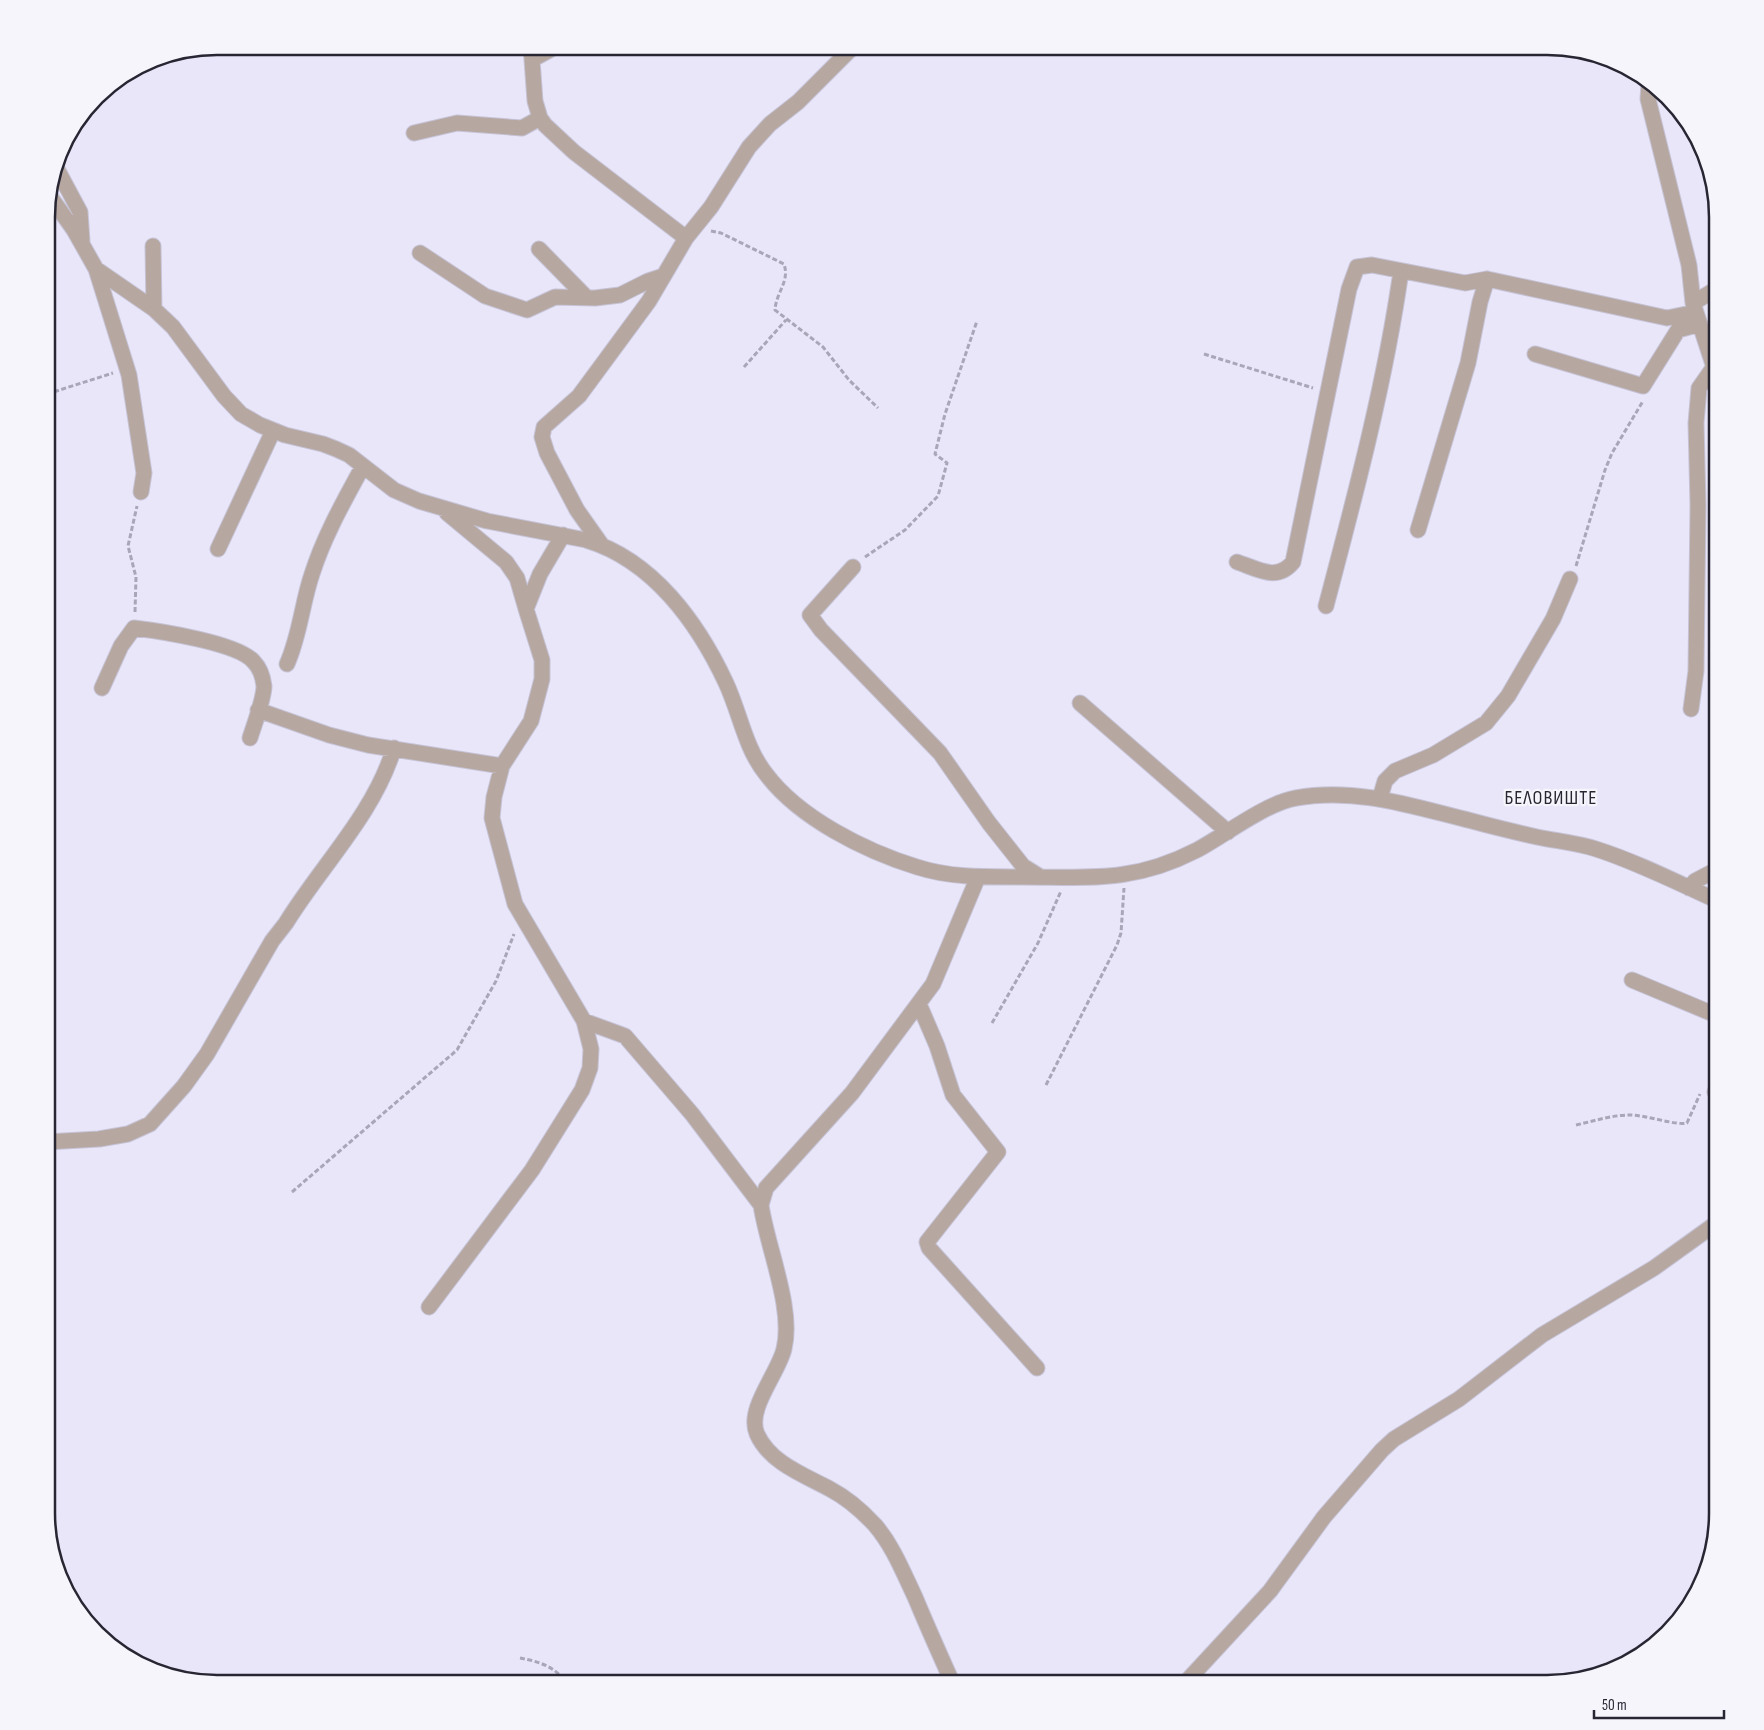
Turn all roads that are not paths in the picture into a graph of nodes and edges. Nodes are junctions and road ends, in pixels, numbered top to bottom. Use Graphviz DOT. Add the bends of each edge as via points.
graph roads {
  1 [pos="531,55"];
  2 [pos="845,55"];
  3 [pos="1649,90"];
  4 [pos="540,118"];
  5 [pos="414,134"];
  6 [pos="60,177"];
  7 [pos="55,205"];
  8 [pos="690,233"];
  9 [pos="82,244"];
  10 [pos="153,246"];
  11 [pos="539,249"];
  12 [pos="420,253"];
  13 [pos="96,268"];
  14 [pos="1401,271"];
  15 [pos="663,276"];
  16 [pos="1487,279"];
  17 [pos="586,298"];
  18 [pos="1709,298"];
  19 [pos="154,309"];
  20 [pos="1696,313"];
  21 [pos="1535,354"];
  22 [pos="1709,355"];
  23 [pos="1709,379"];
  24 [pos="273,431"];
  25 [pos="364,466"];
  26 [pos="142,492"];
  27 [pos="441,509"];
  28 [pos="1418,530"];
  29 [pos="563,535"];
  30 [pos="600,544"];
  31 [pos="218,549"];
  32 [pos="1237,562"];
  33 [pos="853,567"];
  34 [pos="1570,579"];
  35 [pos="1326,606"];
  36 [pos="526,609"];
  37 [pos="287,664"];
  38 [pos="102,688"];
  39 [pos="1080,703"];
  40 [pos="1691,709"];
  41 [pos="258,710"];
  42 [pos="250,738"];
  43 [pos="394,748"];
  44 [pos="502,766"];
  45 [pos="1380,798"];
  46 [pos="1228,832"];
  47 [pos="1709,874"];
  48 [pos="978,876"];
  49 [pos="1041,877"];
  50 [pos="1689,888"];
  51 [pos="1709,897"];
  52 [pos="1632,980"];
  53 [pos="919,1004"];
  54 [pos="1709,1012"];
  55 [pos="584,1021"];
  56 [pos="55,1141"];
  57 [pos="760,1205"];
  58 [pos="1709,1228"];
  59 [pos="429,1307"];
  60 [pos="1037,1368"];
  61 [pos="949,1675"];
  62 [pos="1192,1675"];
  1 -- 4 [label="street" via="533,86"];
  2 -- 8 [label="street" via="749,147 711,207"];
  3 -- 20 [label="street" via="1648,99 1689,265"];
  4 -- 5 [label="street" via="522,128 457,123"];
  4 -- 8 [label="street" via="574,152"];
  6 -- 9 [label="street" via="80,212"];
  7 -- 9 [label="street"];
  8 -- 15 [label="street"];
  9 -- 13 [label="street"];
  10 -- 19 [label="street"];
  11 -- 17 [label="street"];
  12 -- 17 [label="street" via="485,296 527,310 555,297"];
  13 -- 19 [label="street"];
  13 -- 26 [label="street" via="127,369 143,464"];
  14 -- 16 [label="street" via="1465,282"];
  14 -- 32 [label="street" via="1357,267 1349,289 1294,562 1287,571 1277,574"];
  14 -- 35 [label="street" via="1393,329"];
  15 -- 17 [label="street" via="620,295"];
  15 -- 30 [label="street" via="649,301 579,396 544,427 542,438 547,453 577,510"];
  16 -- 20 [label="street" via="1667,318"];
  16 -- 28 [label="street" via="1468,363"];
  18 -- 20 [label="street"];
  19 -- 24 [label="street" via="173,327 224,396 242,414"];
  20 -- 21 [label="street" via="1678,330 1643,386"];
  20 -- 22 [label="street"];
  23 -- 40 [label="street" via="1699,388 1696,422 1696,671"];
  24 -- 25 [label="street" via="323,444"];
  24 -- 31 [label="street"];
  25 -- 27 [label="street" via="394,490"];
  25 -- 37 [label="street" via="321,546 294,649"];
  27 -- 29 [label="street"];
  27 -- 36 [label="street" via="506,562 517,578"];
  29 -- 30 [label="street"];
  29 -- 36 [label="street" via="540,574"];
  30 -- 48 [label="street" via="643,569 689,619 726,684 757,762 785,794 834,831 883,855 934,872"];
  33 -- 49 [label="street" via="810,615 940,753 1023,866"];
  34 -- 45 [label="street" via="1553,619 1508,696 1486,723 1433,755 1395,771 1385,781"];
  36 -- 44 [label="street" via="542,660 542,679 531,721"];
  38 -- 41 [label="street" via="121,646 134,628 170,633 226,647 253,660 261,672 264,688"];
  39 -- 46 [label="street"];
  41 -- 42 [label="street"];
  41 -- 43 [label="street" via="329,735"];
  43 -- 44 [label="street"];
  43 -- 56 [label="street" via="366,807 272,940 207,1054 167,1106 150,1124 128,1134"];
  44 -- 55 [label="street" via="492,818 515,904"];
  45 -- 46 [label="street" via="1323,795 1295,798 1283,801"];
  45 -- 50 [label="street" via="1595,849"];
  46 -- 49 [label="street" via="1163,865 1104,878"];
  47 -- 50 [label="street"];
  48 -- 49 [label="street"];
  48 -- 53 [label="street" via="934,984"];
  50 -- 51 [label="street"];
  52 -- 54 [label="street"];
  53 -- 57 [label="street" via="852,1093 766,1188"];
  53 -- 60 [label="street" via="953,1095 998,1152 927,1242"];
  55 -- 57 [label="street" via="625,1036 692,1114"];
  55 -- 59 [label="street" via="591,1049 590,1068 582,1090 532,1170"];
  57 -- 61 [label="street" via="785,1312 780,1364 758,1404 756,1431 763,1446 775,1458 832,1490 862,1511 876,1526 895,1554"];
  58 -- 62 [label="street" via="1654,1268 1542,1335 1460,1399 1394,1438 1324,1517 1270,1592"];
}
